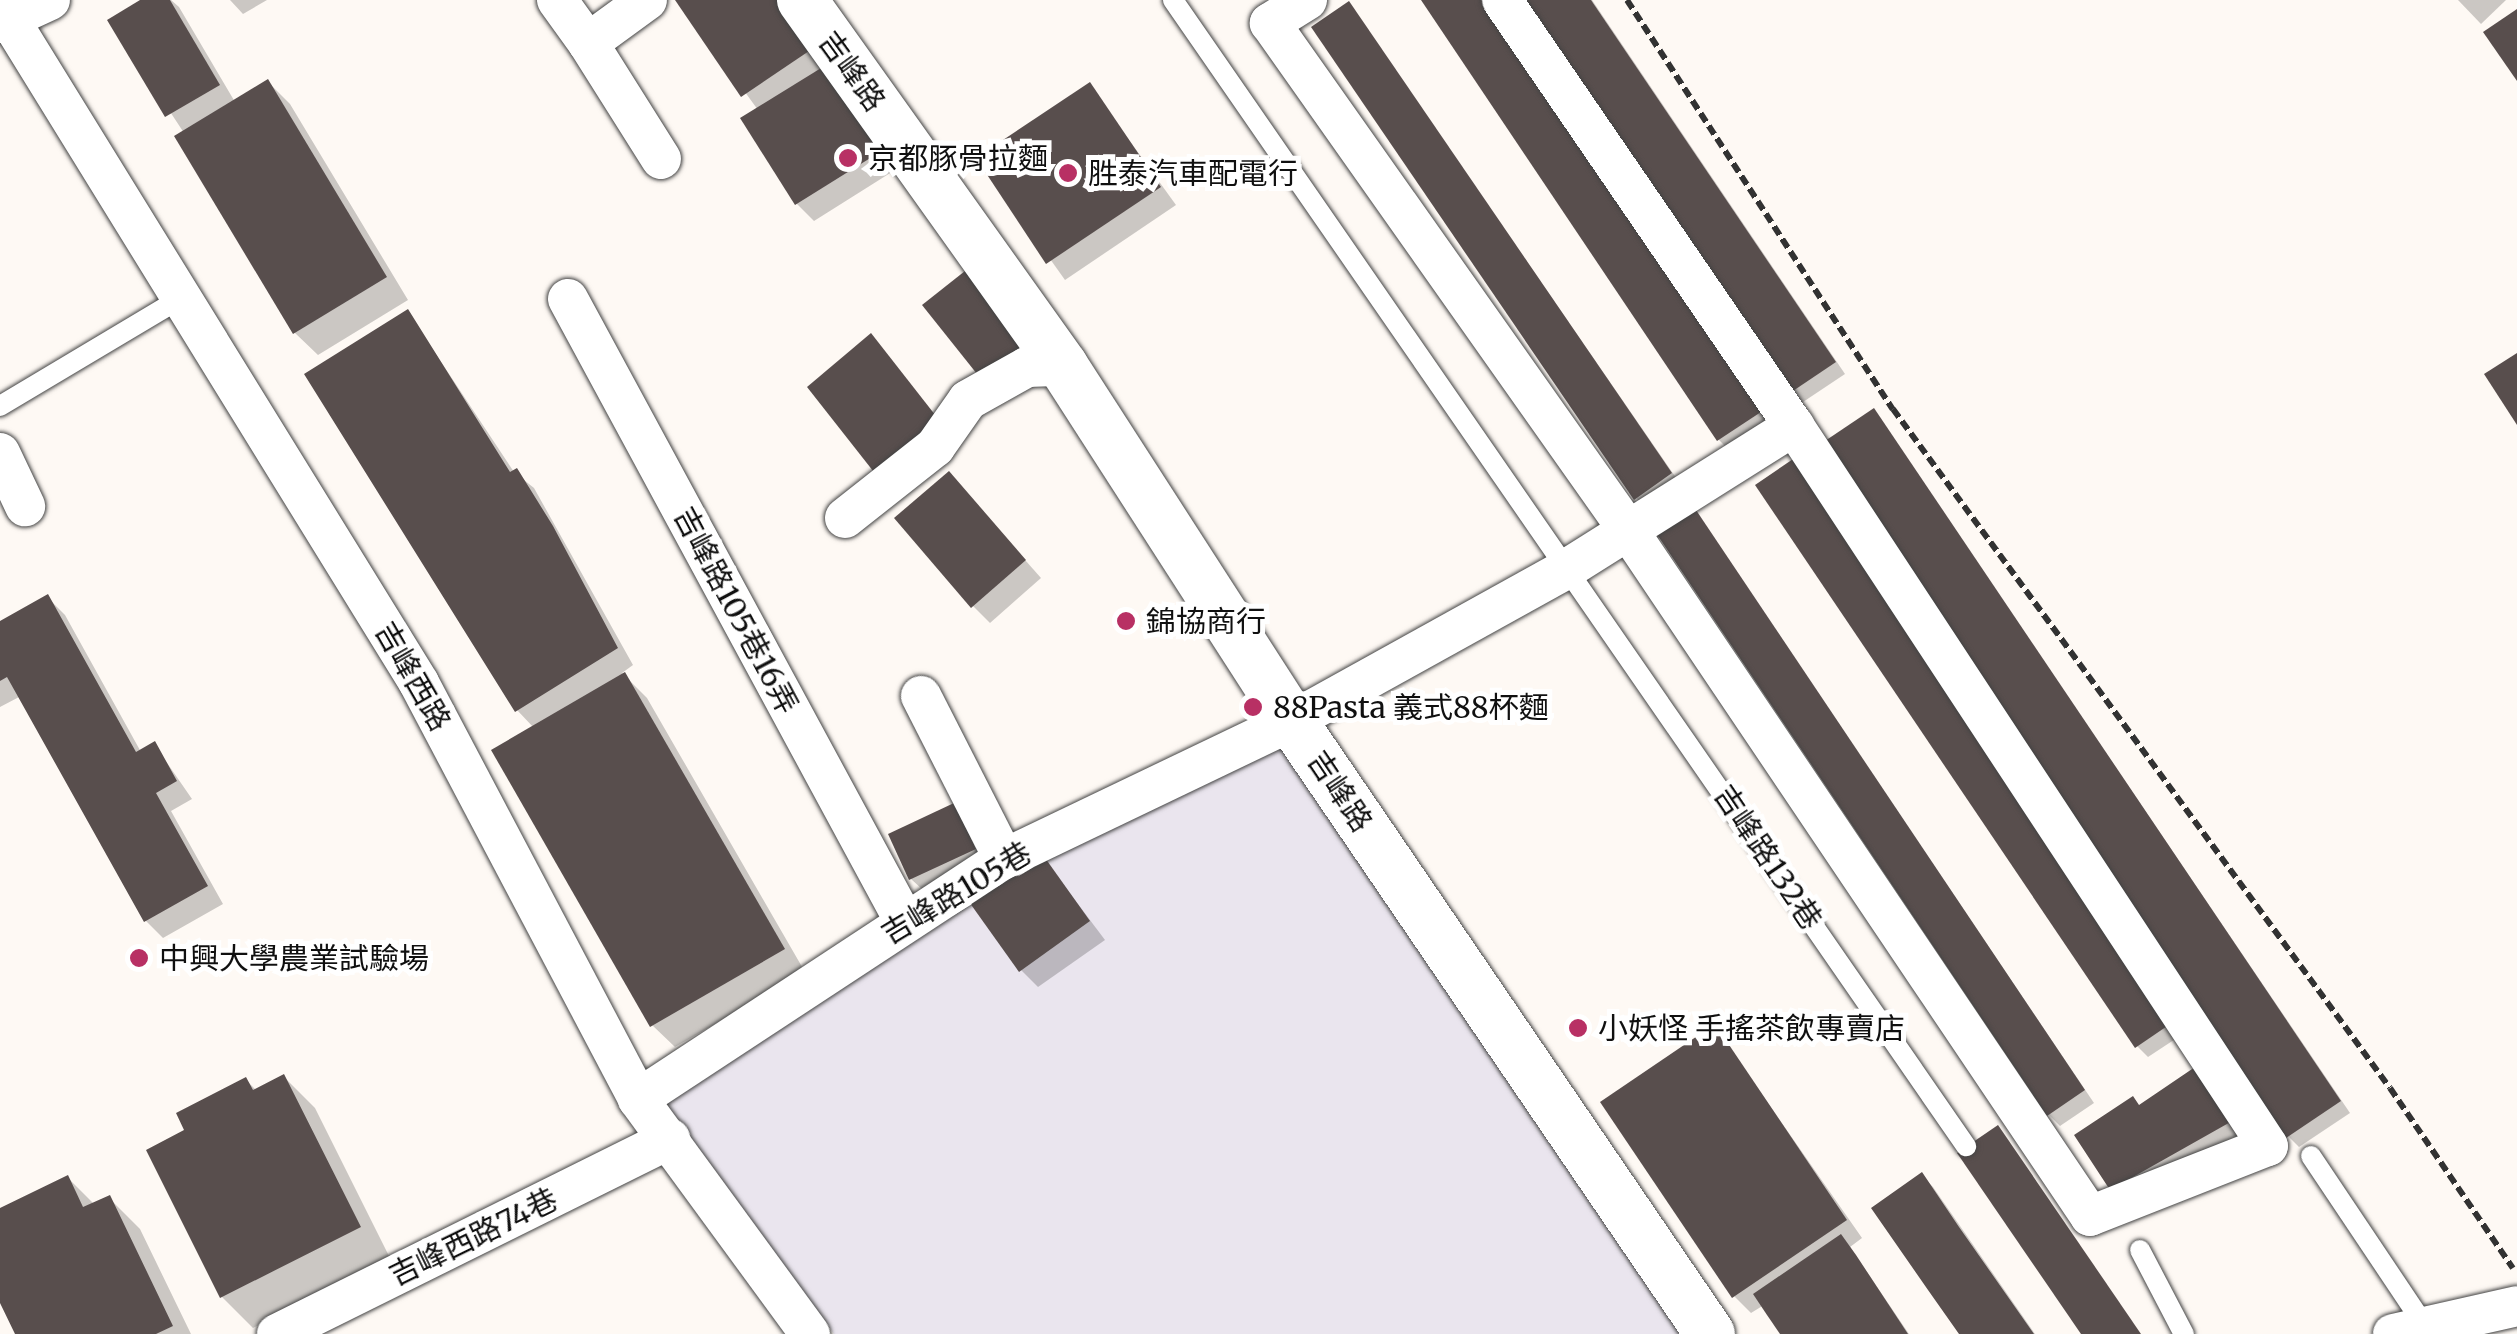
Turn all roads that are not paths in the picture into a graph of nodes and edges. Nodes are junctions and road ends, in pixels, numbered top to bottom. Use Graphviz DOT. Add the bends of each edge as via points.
graph roads {
  1 [pos="50,0"];
  2 [pos="556,0"];
  3 [pos="647,0"];
  4 [pos="802,0"];
  5 [pos="1174,0"];
  6 [pos="1307,0"];
  7 [pos="1502,0"];
  8 [pos="3,15"];
  9 [pos="588,43"];
  10 [pos="661,158"];
  11 [pos="183,297"];
  12 [pos="568,299"];
  13 [pos="1063,366"];
  14 [pos="0,406"];
  15 [pos="1794,426"];
  16 [pos="0,453"];
  17 [pos="25,506"];
  18 [pos="846,518"];
  19 [pos="1628,530"];
  20 [pos="1570,568"];
  21 [pos="922,696"];
  22 [pos="1292,721"];
  23 [pos="1004,859"];
  24 [pos="904,922"];
  25 [pos="638,1099"];
  26 [pos="670,1140"];
  27 [pos="1966,1146"];
  28 [pos="2311,1156"];
  29 [pos="2140,1250"];
  30 [pos="2509,1306"];
  31 [pos="2409,1330"];
  32 [pos="276,1334"];
  33 [pos="810,1334"];
  34 [pos="1710,1334"];
  35 [pos="2184,1334"];
  1 -- 8 [label="street, 吉峰西路"];
  2 -- 9 [label="street"];
  3 -- 9 [label="street"];
  4 -- 13 [label="street, 吉峰路"];
  5 -- 20 [label="lane, 吉峰路132巷"];
  6 -- 19 [label="street" via="1270,23"];
  7 -- 15 [label="street"];
  8 -- 11 [label="street, 吉峰西路"];
  9 -- 10 [label="street"];
  11 -- 14 [label="lane"];
  11 -- 25 [label="street, 吉峰西路" via="420,682"];
  12 -- 24 [label="street, 吉峰路105巷16弄"];
  13 -- 18 [label="street" via="1027,367 968,400 935,447"];
  13 -- 22 [label="street, 吉峰路"];
  15 -- 19 [label="street"];
  15 -- 19 [label="street" via="2268,1146 2090,1216"];
  16 -- 17 [label="street"];
  19 -- 20 [label="street"];
  20 -- 22 [label="street"];
  20 -- 27 [label="lane, 吉峰路132巷"];
  21 -- 23 [label="street"];
  22 -- 23 [label="street, 吉峰路105巷"];
  22 -- 34 [label="street, 吉峰路"];
  23 -- 24 [label="street, 吉峰路105巷"];
  24 -- 25 [label="street, 吉峰路105巷"];
  25 -- 26 [label="street, 吉峰西路"];
  26 -- 32 [label="street, 吉峰西路74巷"];
  26 -- 33 [label="street, 吉峰西路"];
  28 -- 31 [label="lane"];
  29 -- 35 [label="lane"];
  30 -- 31 [label="street"];
}
